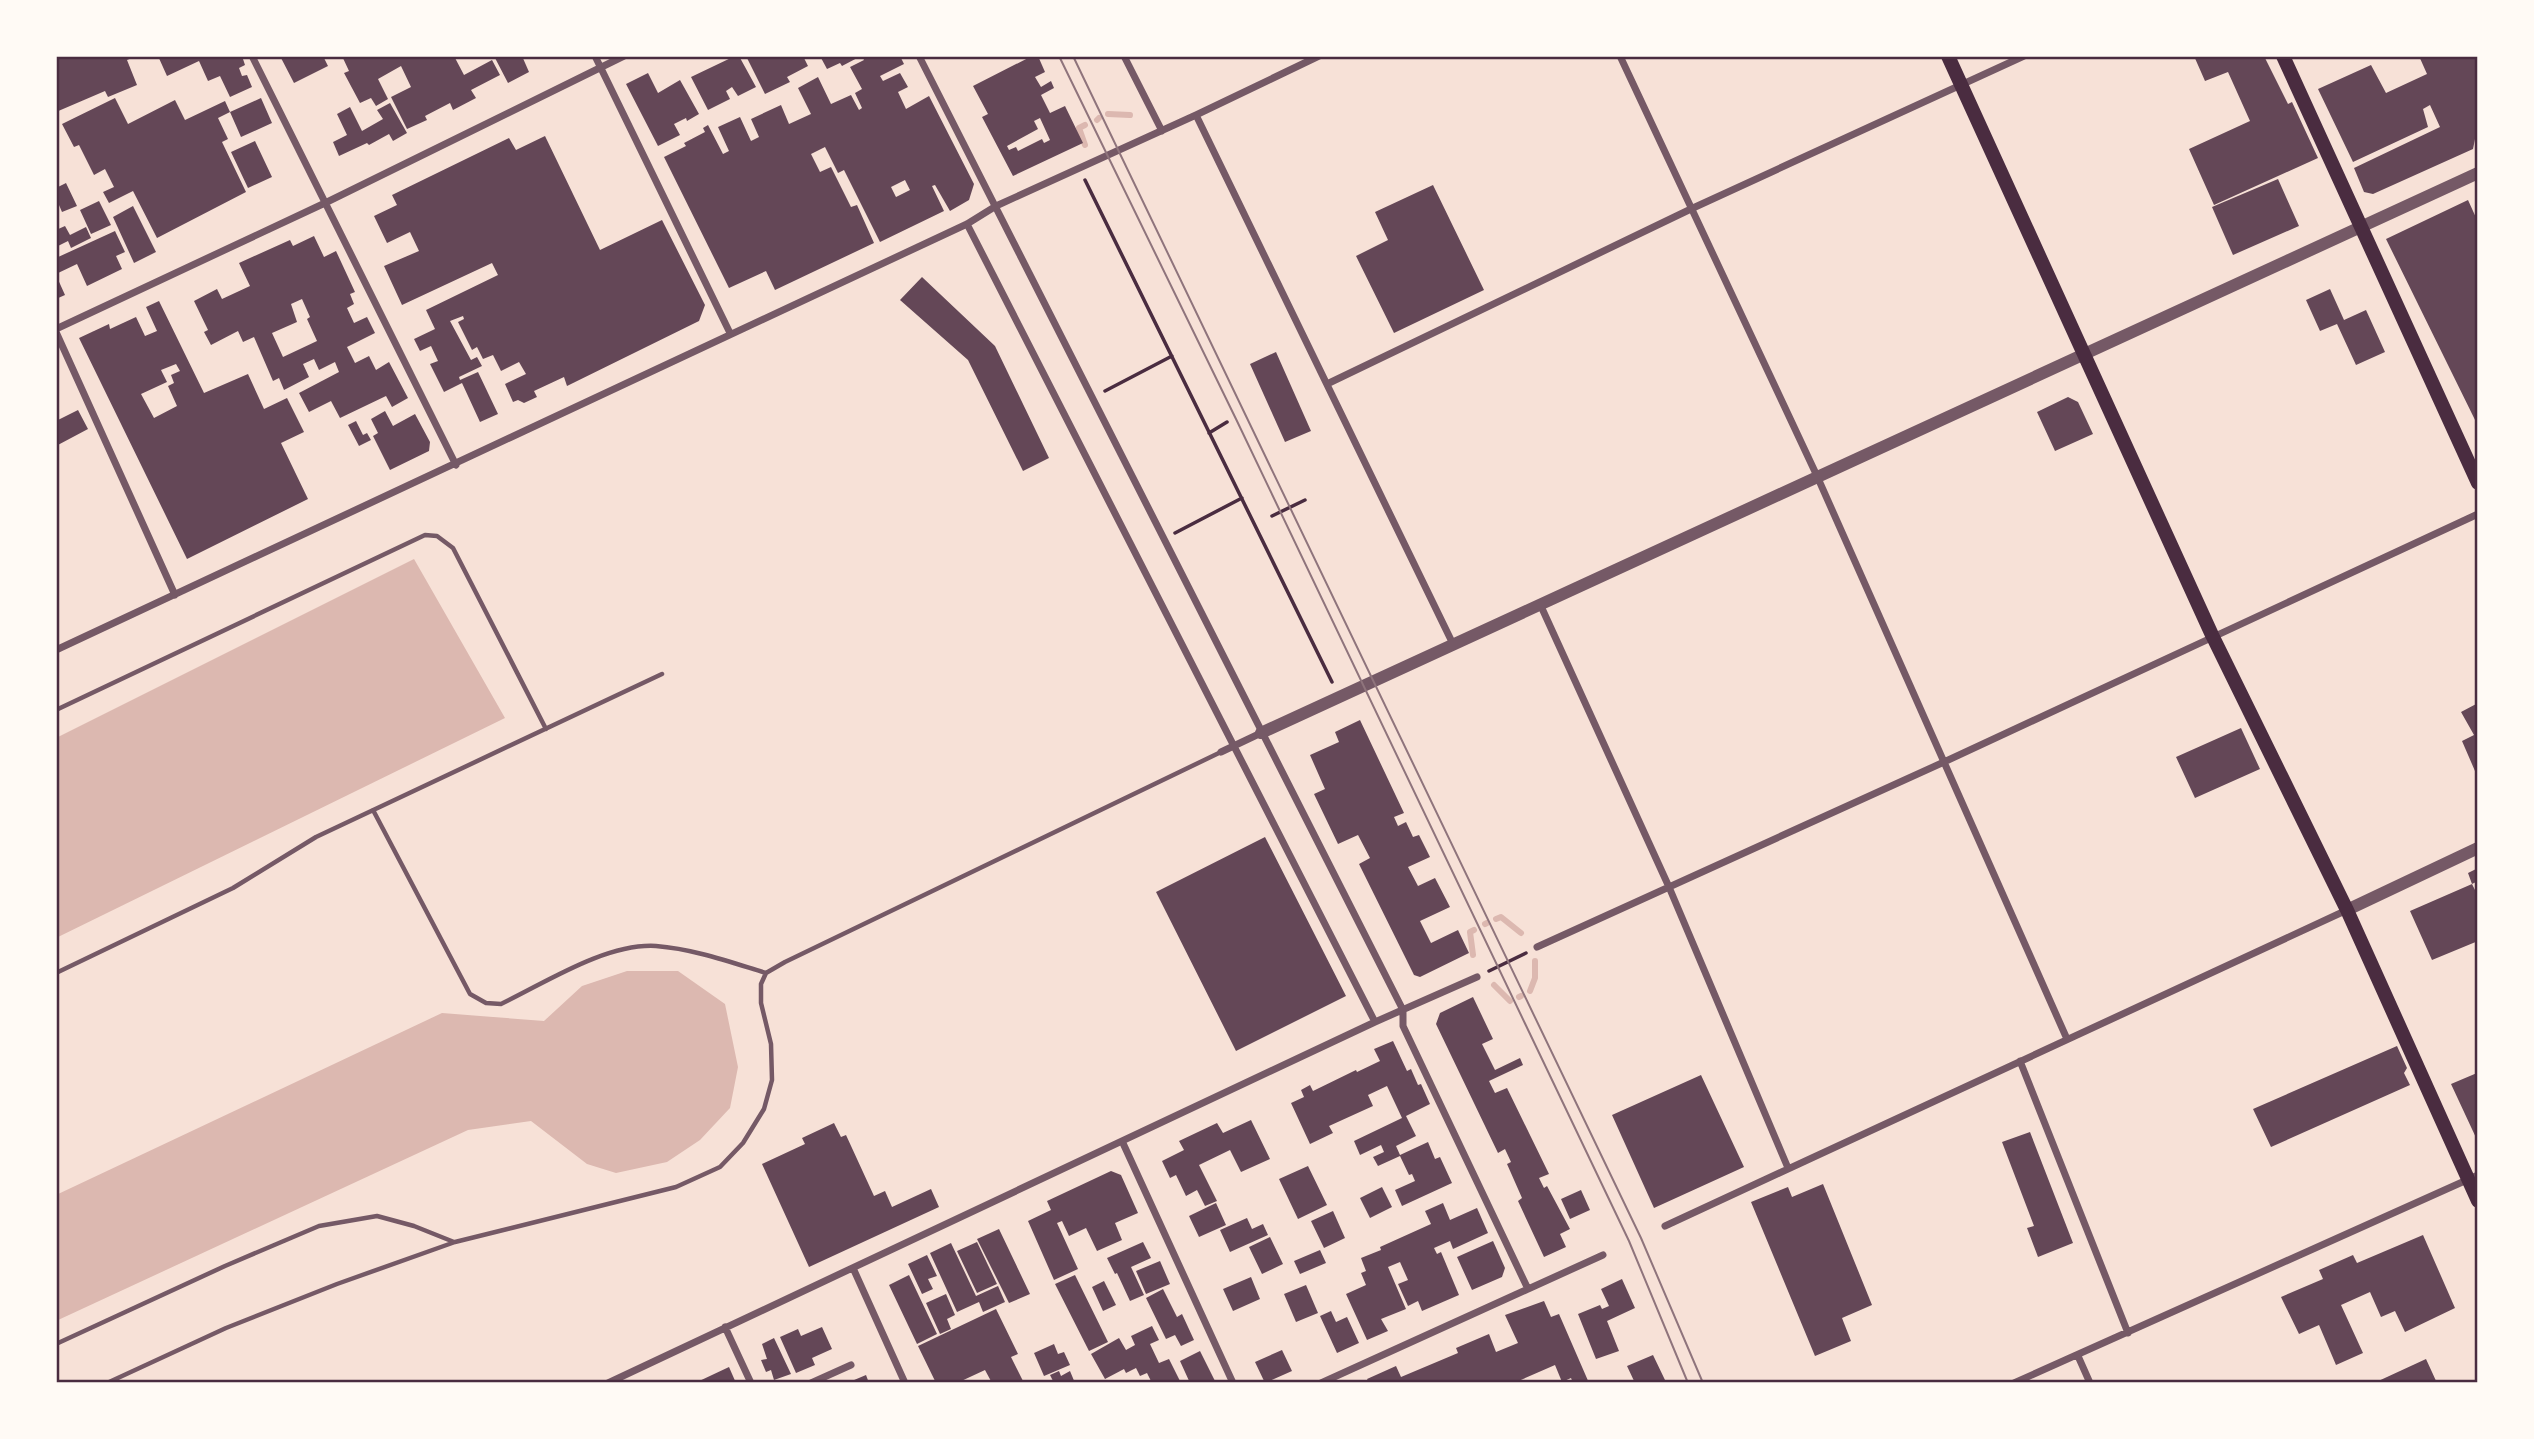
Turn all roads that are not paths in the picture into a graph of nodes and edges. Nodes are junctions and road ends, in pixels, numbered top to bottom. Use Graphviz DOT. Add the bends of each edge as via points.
graph roads {
  1 [pos="252,56"];
  2 [pos="595,56"];
  3 [pos="624,56"];
  4 [pos="919,56"];
  5 [pos="1124,56"];
  6 [pos="1319,56"];
  7 [pos="1620,56"];
  8 [pos="1948,56"];
  9 [pos="2024,56"];
  10 [pos="2283,56"];
  11 [pos="600,67"];
  12 [pos="1961,85"];
  13 [pos="1196,115"];
  14 [pos="1162,131"];
  15 [pos="2478,173"];
  16 [pos="325,203"];
  17 [pos="996,206"];
  18 [pos="1693,208"];
  19 [pos="967,224"];
  20 [pos="2359,228"];
  21 [pos="56,331"];
  22 [pos="730,333"];
  23 [pos="2084,356"];
  24 [pos="1327,384"];
  25 [pos="456,465"];
  26 [pos="1817,476"];
  27 [pos="2478,483"];
  28 [pos="2478,514"];
  29 [pos="175,595"];
  30 [pos="1540,604"];
  31 [pos="2212,635"];
  32 [pos="1453,645"];
  33 [pos="56,650"];
  34 [pos="662,674"];
  35 [pos="56,710"];
  36 [pos="546,729"];
  37 [pos="1261,733"];
  38 [pos="1234,746"];
  39 [pos="1221,752"];
  40 [pos="1944,762"];
  41 [pos="373,810"];
  42 [pos="2478,848"];
  43 [pos="1669,887"];
  44 [pos="2347,910"];
  45 [pos="1537,947"];
  46 [pos="56,973"];
  47 [pos="766,973"];
  48 [pos="1477,977"];
  49 [pos="1403,1010"];
  50 [pos="1375,1022"];
  51 [pos="2067,1039"];
  52 [pos="2020,1061"];
  53 [pos="1122,1141"];
  54 [pos="1788,1168"];
  55 [pos="2473,1177"];
  56 [pos="2478,1201"];
  57 [pos="1665,1226"];
  58 [pos="455,1242"];
  59 [pos="1603,1255"];
  60 [pos="853,1268"];
  61 [pos="1528,1289"];
  62 [pos="725,1327"];
  63 [pos="2129,1333"];
  64 [pos="56,1344"];
  65 [pos="2078,1356"];
  66 [pos="851,1365"];
  67 [pos="107,1383"];
  68 [pos="608,1383"];
  69 [pos="751,1383"];
  70 [pos="811,1383"];
  71 [pos="905,1383"];
  72 [pos="1233,1383"];
  73 [pos="1321,1383"];
  74 [pos="2014,1383"];
  75 [pos="2090,1383"];
  1 -- 16 [label="street"];
  2 -- 11 [label="street"];
  3 -- 11 [label="street"];
  4 -- 17 [label="street"];
  5 -- 14 [label="street"];
  6 -- 13 [label="street"];
  7 -- 18 [label="street"];
  8 -- 12 [label="main road"];
  9 -- 12 [label="street"];
  10 -- 20 [label="main road"];
  11 -- 16 [label="street"];
  11 -- 22 [label="street"];
  12 -- 18 [label="street"];
  12 -- 23 [label="main road"];
  13 -- 14 [label="street"];
  13 -- 24 [label="street"];
  14 -- 17 [label="street"];
  15 -- 20 [label="street"];
  16 -- 21 [label="street"];
  16 -- 25 [label="street"];
  17 -- 19 [label="street"];
  17 -- 37 [label="street"];
  18 -- 24 [label="street"];
  18 -- 26 [label="street"];
  19 -- 22 [label="street"];
  19 -- 38 [label="street"];
  20 -- 23 [label="street"];
  20 -- 27 [label="main road"];
  21 -- 29 [label="street"];
  22 -- 25 [label="street"];
  23 -- 26 [label="street"];
  23 -- 31 [label="main road"];
  24 -- 32 [label="street"];
  25 -- 29 [label="street"];
  26 -- 30 [label="street"];
  26 -- 40 [label="street"];
  28 -- 31 [label="street"];
  29 -- 33 [label="street"];
  30 -- 32 [label="street"];
  30 -- 43 [label="street"];
  31 -- 40 [label="street"];
  31 -- 44 [label="main road"];
  32 -- 37 [label="street"];
  34 -- 36 [label="lane"];
  35 -- 36 [label="lane" via="425,535 437,536 453,548"];
  36 -- 41 [label="lane"];
  37 -- 38 [label="street"];
  37 -- 49 [label="street"];
  38 -- 39 [label="street"];
  38 -- 50 [label="street"];
  39 -- 47 [label="lane"];
  40 -- 43 [label="street"];
  40 -- 51 [label="street"];
  41 -- 46 [label="lane" via="316,836 233,888"];
  41 -- 47 [label="lane" via="470,994 486,1003 501,1004 594,959 654,946 693,951"];
  42 -- 44 [label="street"];
  43 -- 45 [label="street"];
  43 -- 54 [label="street"];
  44 -- 51 [label="street"];
  44 -- 55 [label="main road"];
  47 -- 58 [label="lane" via="761,1003 771,1044 772,1080 764,1109 743,1143 720,1167 676,1187"];
  48 -- 49 [label="street"];
  49 -- 50 [label="street"];
  49 -- 61 [label="street" via="1403,1026"];
  50 -- 53 [label="street"];
  51 -- 52 [label="street"];
  52 -- 54 [label="street"];
  52 -- 63 [label="street"];
  53 -- 60 [label="street"];
  53 -- 72 [label="street"];
  54 -- 57 [label="street"];
  55 -- 56 [label="main road"];
  55 -- 63 [label="street"];
  58 -- 64 [label="lane" via="377,1216 319,1226"];
  58 -- 67 [label="lane" via="226,1328"];
  59 -- 61 [label="street"];
  60 -- 62 [label="street"];
  60 -- 71 [label="street"];
  61 -- 73 [label="street"];
  62 -- 68 [label="street"];
  62 -- 69 [label="street"];
  63 -- 65 [label="street"];
  65 -- 74 [label="street"];
  65 -- 75 [label="street"];
  66 -- 70 [label="street"];
}
